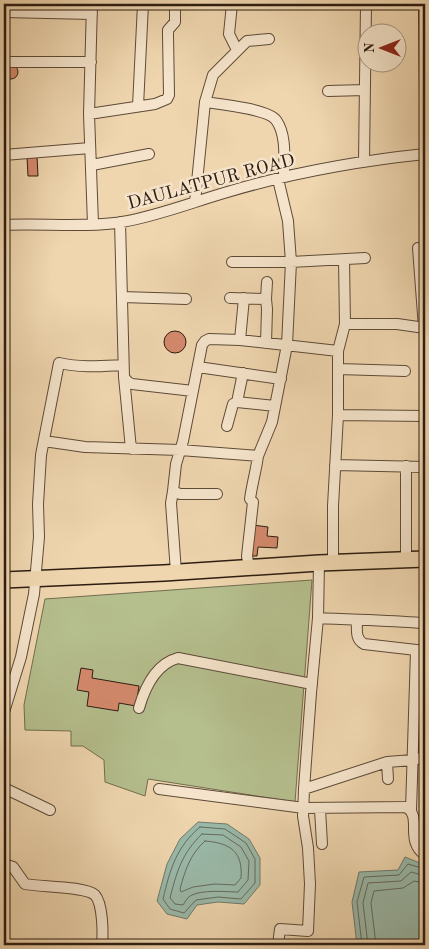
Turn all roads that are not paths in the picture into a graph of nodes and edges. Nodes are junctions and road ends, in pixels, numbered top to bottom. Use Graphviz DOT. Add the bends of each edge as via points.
graph roads {
  1 [pos="142,4"];
  2 [pos="175,4"];
  3 [pos="232,4"];
  4 [pos="366,4"];
  5 [pos="424,4"];
  6 [pos="92,9"];
  7 [pos="4,12"];
  8 [pos="268,39"];
  9 [pos="237,50"];
  10 [pos="4,62"];
  11 [pos="91,62"];
  12 [pos="365,90"];
  13 [pos="328,91"];
  14 [pos="425,96"];
  15 [pos="205,102"];
  16 [pos="138,106"];
  17 [pos="89,114"];
  18 [pos="90,148"];
  19 [pos="4,154"];
  20 [pos="149,154"];
  21 [pos="425,154"];
  22 [pos="364,161"];
  23 [pos="92,165"];
  24 [pos="281,178"];
  25 [pos="194,202"];
  26 [pos="120,222"];
  27 [pos="93,224"];
  28 [pos="4,225"];
  29 [pos="418,248"];
  30 [pos="366,258"];
  31 [pos="344,260"];
  32 [pos="232,262"];
  33 [pos="292,262"];
  34 [pos="267,282"];
  35 [pos="122,297"];
  36 [pos="230,298"];
  37 [pos="244,298"];
  38 [pos="186,299"];
  39 [pos="266,299"];
  40 [pos="345,324"];
  41 [pos="425,328"];
  42 [pos="240,340"];
  43 [pos="266,343"];
  44 [pos="287,345"];
  45 [pos="338,351"];
  46 [pos="123,365"];
  47 [pos="198,367"];
  48 [pos="338,370"];
  49 [pos="405,371"];
  50 [pos="243,373"];
  51 [pos="124,377"];
  52 [pos="281,379"];
  53 [pos="193,391"];
  54 [pos="237,402"];
  55 [pos="275,406"];
  56 [pos="338,416"];
  57 [pos="425,416"];
  58 [pos="227,426"];
  59 [pos="44,441"];
  60 [pos="131,449"];
  61 [pos="180,450"];
  62 [pos="258,456"];
  63 [pos="335,465"];
  64 [pos="406,466"];
  65 [pos="425,466"];
  66 [pos="173,491"];
  67 [pos="217,494"];
  68 [pos="425,559"];
  69 [pos="406,560"];
  70 [pos="326,563"];
  71 [pos="250,568"];
  72 [pos="176,572"];
  73 [pos="35,579"];
  74 [pos="4,580"];
  75 [pos="318,618"];
  76 [pos="357,620"];
  77 [pos="421,623"];
  78 [pos="421,651"];
  79 [pos="312,684"];
  80 [pos="139,708"];
  81 [pos="4,712"];
  82 [pos="425,757"];
  83 [pos="413,760"];
  84 [pos="387,762"];
  85 [pos="388,778"];
  86 [pos="4,788"];
  87 [pos="159,788"];
  88 [pos="304,789"];
  89 [pos="304,808"];
  90 [pos="320,809"];
  91 [pos="50,810"];
  92 [pos="411,810"];
  93 [pos="322,844"];
  94 [pos="425,855"];
  95 [pos="4,864"];
  96 [pos="102,945"];
  97 [pos="278,945"];
  1 -- 16 [label="street"];
  2 -- 16 [label="street" via="175,22 168,30 169,95 164,101"];
  3 -- 9 [label="street" via="229,34"];
  4 -- 12 [label="street"];
  5 -- 14 [label="street"];
  6 -- 7 [label="street"];
  6 -- 11 [label="street"];
  8 -- 9 [label="street" via="247,41"];
  9 -- 15 [label="street" via="213,74"];
  10 -- 11 [label="street"];
  11 -- 17 [label="street"];
  12 -- 13 [label="street"];
  12 -- 22 [label="street"];
  15 -- 24 [label="street" via="269,114 275,119 283,144"];
  15 -- 25 [label="street"];
  16 -- 17 [label="street"];
  17 -- 18 [label="street"];
  18 -- 19 [label="street"];
  18 -- 23 [label="street"];
  20 -- 23 [label="street"];
  21 -- 22 [label="street, DAULATPUR ROAD"];
  22 -- 24 [label="street, DAULATPUR ROAD"];
  23 -- 27 [label="street"];
  24 -- 25 [label="street, DAULATPUR ROAD"];
  24 -- 33 [label="street"];
  25 -- 26 [label="street, DAULATPUR ROAD"];
  26 -- 27 [label="street, DAULATPUR ROAD"];
  26 -- 35 [label="street"];
  27 -- 28 [label="street, DAULATPUR ROAD"];
  29 -- 41 [label="street"];
  30 -- 31 [label="street"];
  31 -- 33 [label="street"];
  31 -- 40 [label="street"];
  32 -- 33 [label="street"];
  33 -- 44 [label="street"];
  34 -- 39 [label="street"];
  35 -- 38 [label="street"];
  35 -- 46 [label="street"];
  36 -- 37 [label="street"];
  37 -- 39 [label="street"];
  37 -- 42 [label="street"];
  39 -- 43 [label="street"];
  40 -- 41 [label="street" via="397,324"];
  40 -- 45 [label="street"];
  42 -- 43 [label="street"];
  42 -- 47 [label="street" via="209,339 204,342"];
  43 -- 44 [label="street"];
  44 -- 45 [label="street"];
  44 -- 52 [label="street"];
  45 -- 48 [label="street"];
  46 -- 51 [label="street"];
  46 -- 59 [label="street" via="86,367 59,363"];
  47 -- 50 [label="street"];
  47 -- 53 [label="street"];
  48 -- 49 [label="street"];
  48 -- 56 [label="street"];
  50 -- 52 [label="street"];
  50 -- 54 [label="street"];
  51 -- 53 [label="street" via="132,384"];
  51 -- 60 [label="street"];
  52 -- 55 [label="street"];
  53 -- 61 [label="street"];
  54 -- 55 [label="street"];
  54 -- 58 [label="street" via="233,404"];
  55 -- 62 [label="street"];
  56 -- 57 [label="street"];
  56 -- 63 [label="street"];
  59 -- 60 [label="street"];
  59 -- 73 [label="street"];
  60 -- 61 [label="street"];
  61 -- 62 [label="street"];
  61 -- 66 [label="street"];
  62 -- 71 [label="street" via="250,500 253,502 248,556"];
  63 -- 64 [label="street"];
  63 -- 70 [label="street"];
  64 -- 65 [label="street"];
  64 -- 69 [label="street"];
  66 -- 67 [label="street" via="180,494"];
  66 -- 72 [label="street"];
  68 -- 69 [label="highway"];
  69 -- 70 [label="highway"];
  70 -- 71 [label="highway"];
  70 -- 75 [label="street"];
  71 -- 72 [label="highway"];
  72 -- 73 [label="highway"];
  73 -- 74 [label="highway"];
  73 -- 81 [label="street" via="25,640"];
  75 -- 76 [label="street"];
  75 -- 79 [label="street"];
  76 -- 77 [label="street"];
  76 -- 78 [label="street" via="357,637 364,644"];
  78 -- 83 [label="street"];
  79 -- 80 [label="street" via="178,658 165,664 150,680"];
  79 -- 88 [label="street"];
  82 -- 83 [label="street"];
  83 -- 84 [label="street"];
  83 -- 92 [label="street"];
  84 -- 85 [label="street"];
  84 -- 88 [label="street"];
  86 -- 91 [label="street"];
  87 -- 89 [label="street"];
  88 -- 89 [label="street"];
  89 -- 90 [label="street"];
  89 -- 97 [label="street" via="310,884 308,931 280,929"];
  90 -- 92 [label="street" via="396,806"];
  90 -- 93 [label="street"];
  92 -- 94 [label="street" via="415,844"];
  95 -- 96 [label="street" via="14,867 25,884 79,889 95,895 101,915"];
}
